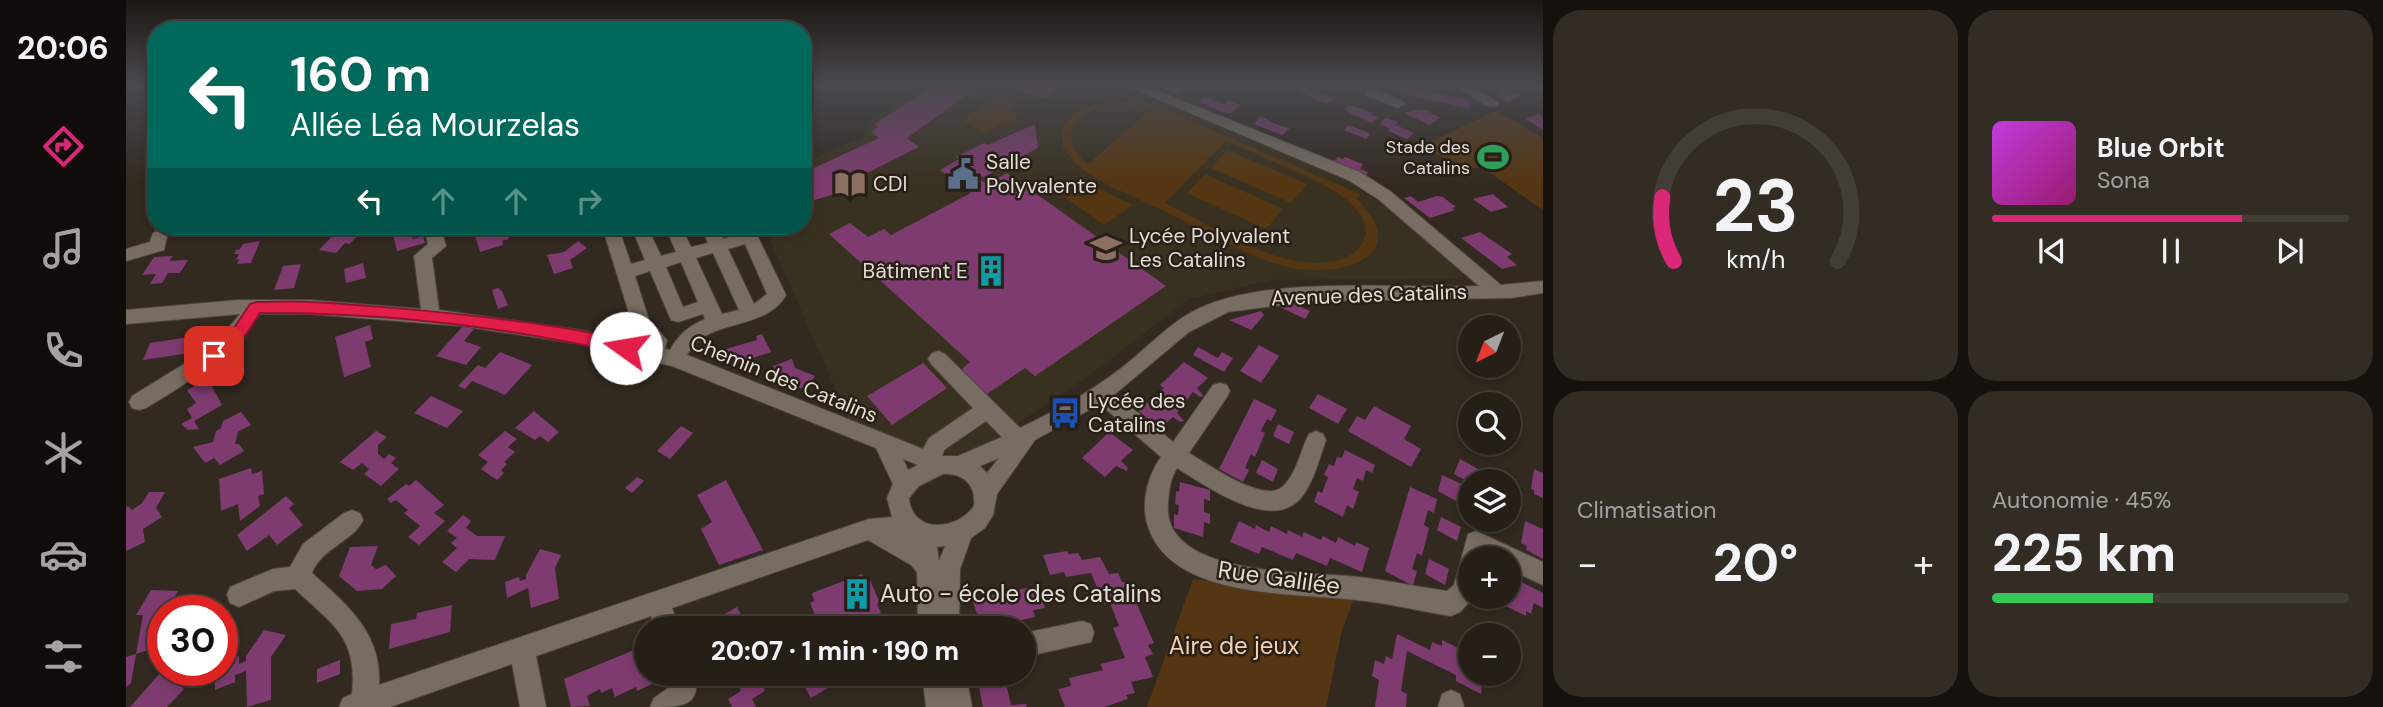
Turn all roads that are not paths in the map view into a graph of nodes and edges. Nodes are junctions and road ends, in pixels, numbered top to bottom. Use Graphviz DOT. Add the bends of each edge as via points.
graph roads {
  1 [pos="1212,118"];
  2 [pos="434,235"];
  3 [pos="613,235"];
  4 [pos="648,235"];
  5 [pos="672,235"];
  6 [pos="714,235"];
  7 [pos="733,235"];
  8 [pos="743,235"];
  9 [pos="159,237"];
  10 [pos="718,244"];
  11 [pos="126,256"];
  12 [pos="671,258"];
  13 [pos="625,272"];
  14 [pos="1543,287"];
  15 [pos="1496,291"];
  16 [pos="256,307"];
  17 [pos="750,312"];
  18 [pos="712,314"];
  19 [pos="429,316"];
  20 [pos="126,317"];
  21 [pos="641,323"];
  22 [pos="626,348"];
  23 [pos="654,353"];
  24 [pos="675,359"];
  25 [pos="938,359"];
  26 [pos="1220,391"];
  27 [pos="1100,393"];
  28 [pos="139,402"];
  29 [pos="987,409"];
  30 [pos="1022,439"];
  31 [pos="1316,440"];
  32 [pos="884,444"];
  33 [pos="1175,456"];
  34 [pos="944,463"];
  35 [pos="986,492"];
  36 [pos="901,493"];
  37 [pos="352,520"];
  38 [pos="869,528"];
  39 [pos="916,532"];
  40 [pos="962,532"];
  41 [pos="1521,563"];
  42 [pos="929,568"];
  43 [pos="1543,574"];
  44 [pos="299,577"];
  45 [pos="239,595"];
  46 [pos="1458,598"];
  47 [pos="658,603"];
  48 [pos="663,616"];
  49 [pos="930,616"];
  50 [pos="947,616"];
  51 [pos="1083,633"];
  52 [pos="1036,643"];
  53 [pos="522,649"];
  54 [pos="684,686"];
  55 [pos="936,686"];
  56 [pos="955,686"];
  57 [pos="358,705"];
  58 [pos="533,707"];
  59 [pos="663,707"];
  60 [pos="939,707"];
  61 [pos="959,707"];
  1 -- 15 [label="street" via="1354,176 1384,195"];
  2 -- 19 [label="street" via="437,246 423,256"];
  3 -- 13 [label="street"];
  4 -- 12 [label="street"];
  5 -- 12 [label="street"];
  6 -- 10 [label="street"];
  7 -- 10 [label="street"];
  8 -- 17 [label="street" via="750,237 777,295 762,309"];
  9 -- 11 [label="street" via="158,246"];
  10 -- 12 [label="street"];
  10 -- 17 [label="street"];
  12 -- 13 [label="street"];
  12 -- 18 [label="street"];
  12 -- 18 [label="street" via="678,315"];
  13 -- 21 [label="street"];
  14 -- 15 [label="street, Avenue des Catalins"];
  15 -- 27 [label="street, Avenue des Catalins" via="1311,293 1221,307 1188,323"];
  16 -- 19 [label="street, Chemin des Catalins"];
  16 -- 20 [label="street, Chemin des Catalins"];
  16 -- 28 [label="street" via="240,332 214,356"];
  17 -- 18 [label="street"];
  18 -- 24 [label="street" via="680,346"];
  19 -- 22 [label="street, Chemin des Catalins" via="488,322"];
  21 -- 22 [label="street"];
  21 -- 23 [label="street" via="658,340"];
  22 -- 23 [label="street, Chemin des Catalins"];
  23 -- 24 [label="street, Chemin des Catalins"];
  24 -- 32 [label="street, Chemin des Catalins"];
  25 -- 29 [label="street"];
  26 -- 33 [label="street, Rue Galilée"];
  27 -- 30 [label="street, Avenue des Catalins"];
  27 -- 33 [label="street"];
  29 -- 30 [label="street"];
  29 -- 34 [label="street" via="936,444"];
  30 -- 34 [label="street, Avenue des Catalins"];
  30 -- 35 [label="street, Avenue des Catalins"];
  31 -- 33 [label="street" via="1294,488 1284,499 1264,502"];
  32 -- 34 [label="street"];
  32 -- 36 [label="street"];
  33 -- 46 [label="street, Rue Galilée" via="1162,470 1154,514 1168,542 1195,564 1451,604"];
  34 -- 35 [label="street" via="978,477"];
  34 -- 36 [label="street" via="919,474"];
  35 -- 40 [label="street" via="983,514"];
  36 -- 38 [label="street"];
  36 -- 39 [label="street"];
  37 -- 44 [label="street" via="308,555 300,565"];
  38 -- 39 [label="street"];
  38 -- 42 [label="street" via="919,557"];
  38 -- 47 [label="street"];
  39 -- 40 [label="street" via="938,537"];
  39 -- 42 [label="street"];
  40 -- 50 [label="street" via="948,569"];
  41 -- 43 [label="street"];
  42 -- 49 [label="street"];
  44 -- 45 [label="street" via="273,580"];
  44 -- 57 [label="street" via="349,625 361,644 366,663"];
  47 -- 48 [label="street"];
  47 -- 53 [label="street"];
  51 -- 52 [label="street"];
  53 -- 57 [label="street"];
  53 -- 58 [label="street"];
  54 -- 59 [label="street" via="685,692"];
  55 -- 60 [label="street"];
  56 -- 61 [label="street"];
}
